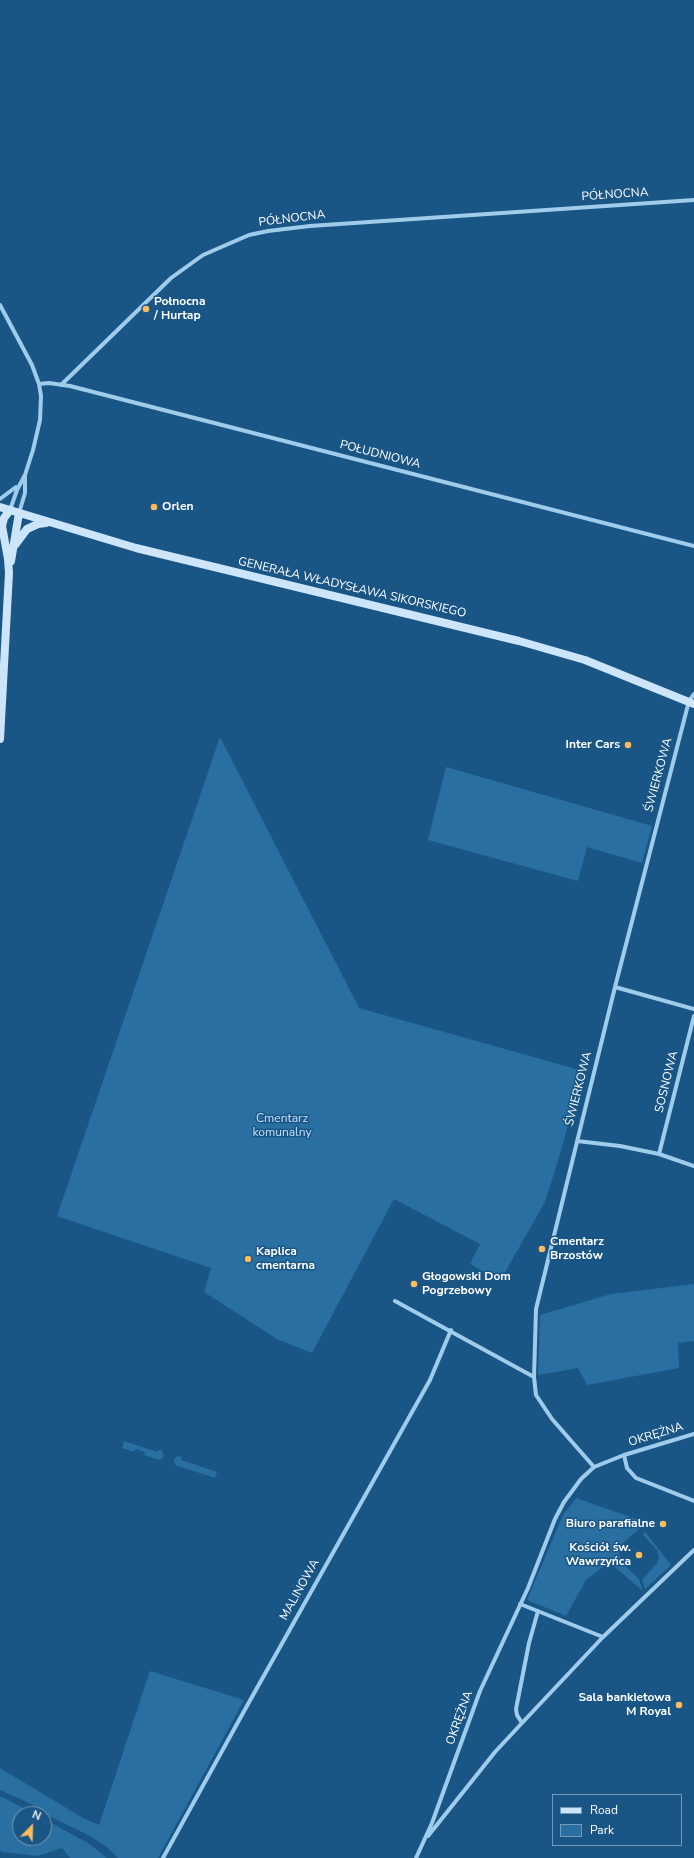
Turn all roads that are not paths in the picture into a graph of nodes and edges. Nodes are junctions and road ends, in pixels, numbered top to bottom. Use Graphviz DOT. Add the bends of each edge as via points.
graph roads {
  1 [pos="694,200"];
  2 [pos="0,305"];
  3 [pos="39,384"];
  4 [pos="61,385"];
  5 [pos="25,475"];
  6 [pos="20,484"];
  7 [pos="0,499"];
  8 [pos="0,507"];
  9 [pos="10,510"];
  10 [pos="19,513"];
  11 [pos="48,522"];
  12 [pos="694,546"];
  13 [pos="13,548"];
  14 [pos="9,573"];
  15 [pos="694,694"];
  16 [pos="691,702"];
  17 [pos="0,739"];
  18 [pos="615,987"];
  19 [pos="694,1008"];
  20 [pos="694,1016"];
  21 [pos="577,1141"];
  22 [pos="659,1154"];
  23 [pos="694,1166"];
  24 [pos="395,1301"];
  25 [pos="451,1330"];
  26 [pos="534,1377"];
  27 [pos="694,1434"];
  28 [pos="624,1455"];
  29 [pos="594,1467"];
  30 [pos="694,1501"];
  31 [pos="694,1550"];
  32 [pos="520,1604"];
  33 [pos="538,1611"];
  34 [pos="603,1637"];
  35 [pos="522,1723"];
  36 [pos="424,1841"];
  37 [pos="163,1858"];
  38 [pos="416,1858"];
  1 -- 4 [label="street, PÓŁNOCNA" via="310,226 249,235 203,255 171,278"];
  2 -- 3 [label="street" via="32,365"];
  3 -- 4 [label="street"];
  3 -- 5 [label="street" via="40,420"];
  4 -- 12 [label="street, POŁUDNIOWA"];
  5 -- 6 [label="street"];
  5 -- 10 [label="street" via="25,493"];
  6 -- 7 [label="street"];
  6 -- 9 [label="street"];
  8 -- 9 [label="street, GENERAŁA WŁADYSŁAWA SIKORSKIEGO"];
  9 -- 10 [label="street, GENERAŁA WŁADYSŁAWA SIKORSKIEGO"];
  9 -- 14 [label="street" via="2,526"];
  10 -- 11 [label="street, GENERAŁA WŁADYSŁAWA SIKORSKIEGO"];
  10 -- 13 [label="street"];
  11 -- 13 [label="street" via="27,529"];
  11 -- 16 [label="street, GENERAŁA WŁADYSŁAWA SIKORSKIEGO" via="136,548 520,641 585,660"];
  13 -- 14 [label="street"];
  14 -- 17 [label="street"];
  15 -- 16 [label="street"];
  16 -- 18 [label="street, ŚWIERKOWA"];
  18 -- 19 [label="street"];
  18 -- 21 [label="street, ŚWIERKOWA"];
  20 -- 22 [label="street, SOSNOWA"];
  21 -- 22 [label="street"];
  21 -- 26 [label="street, ŚWIERKOWA" via="536,1309"];
  22 -- 23 [label="street"];
  24 -- 25 [label="street"];
  25 -- 26 [label="street"];
  25 -- 37 [label="street, MALINOWA" via="430,1380"];
  26 -- 29 [label="street, ŚWIERKOWA" via="536,1395 544,1408 567,1439"];
  27 -- 28 [label="street, OKRĘŻNA"];
  28 -- 29 [label="street, OKRĘŻNA"];
  28 -- 30 [label="street, OKRĘŻNA" via="627,1468 636,1478"];
  29 -- 32 [label="street, OKRĘŻNA" via="581,1479 564,1502"];
  31 -- 34 [label="street, OKRĘŻNA"];
  32 -- 33 [label="street"];
  32 -- 36 [label="street, OKRĘŻNA" via="480,1691"];
  33 -- 34 [label="street"];
  33 -- 35 [label="street" via="516,1709"];
  34 -- 35 [label="street, OKRĘŻNA"];
  35 -- 36 [label="street, OKRĘŻNA" via="495,1752"];
  36 -- 38 [label="street, OKRĘŻNA"];
}
